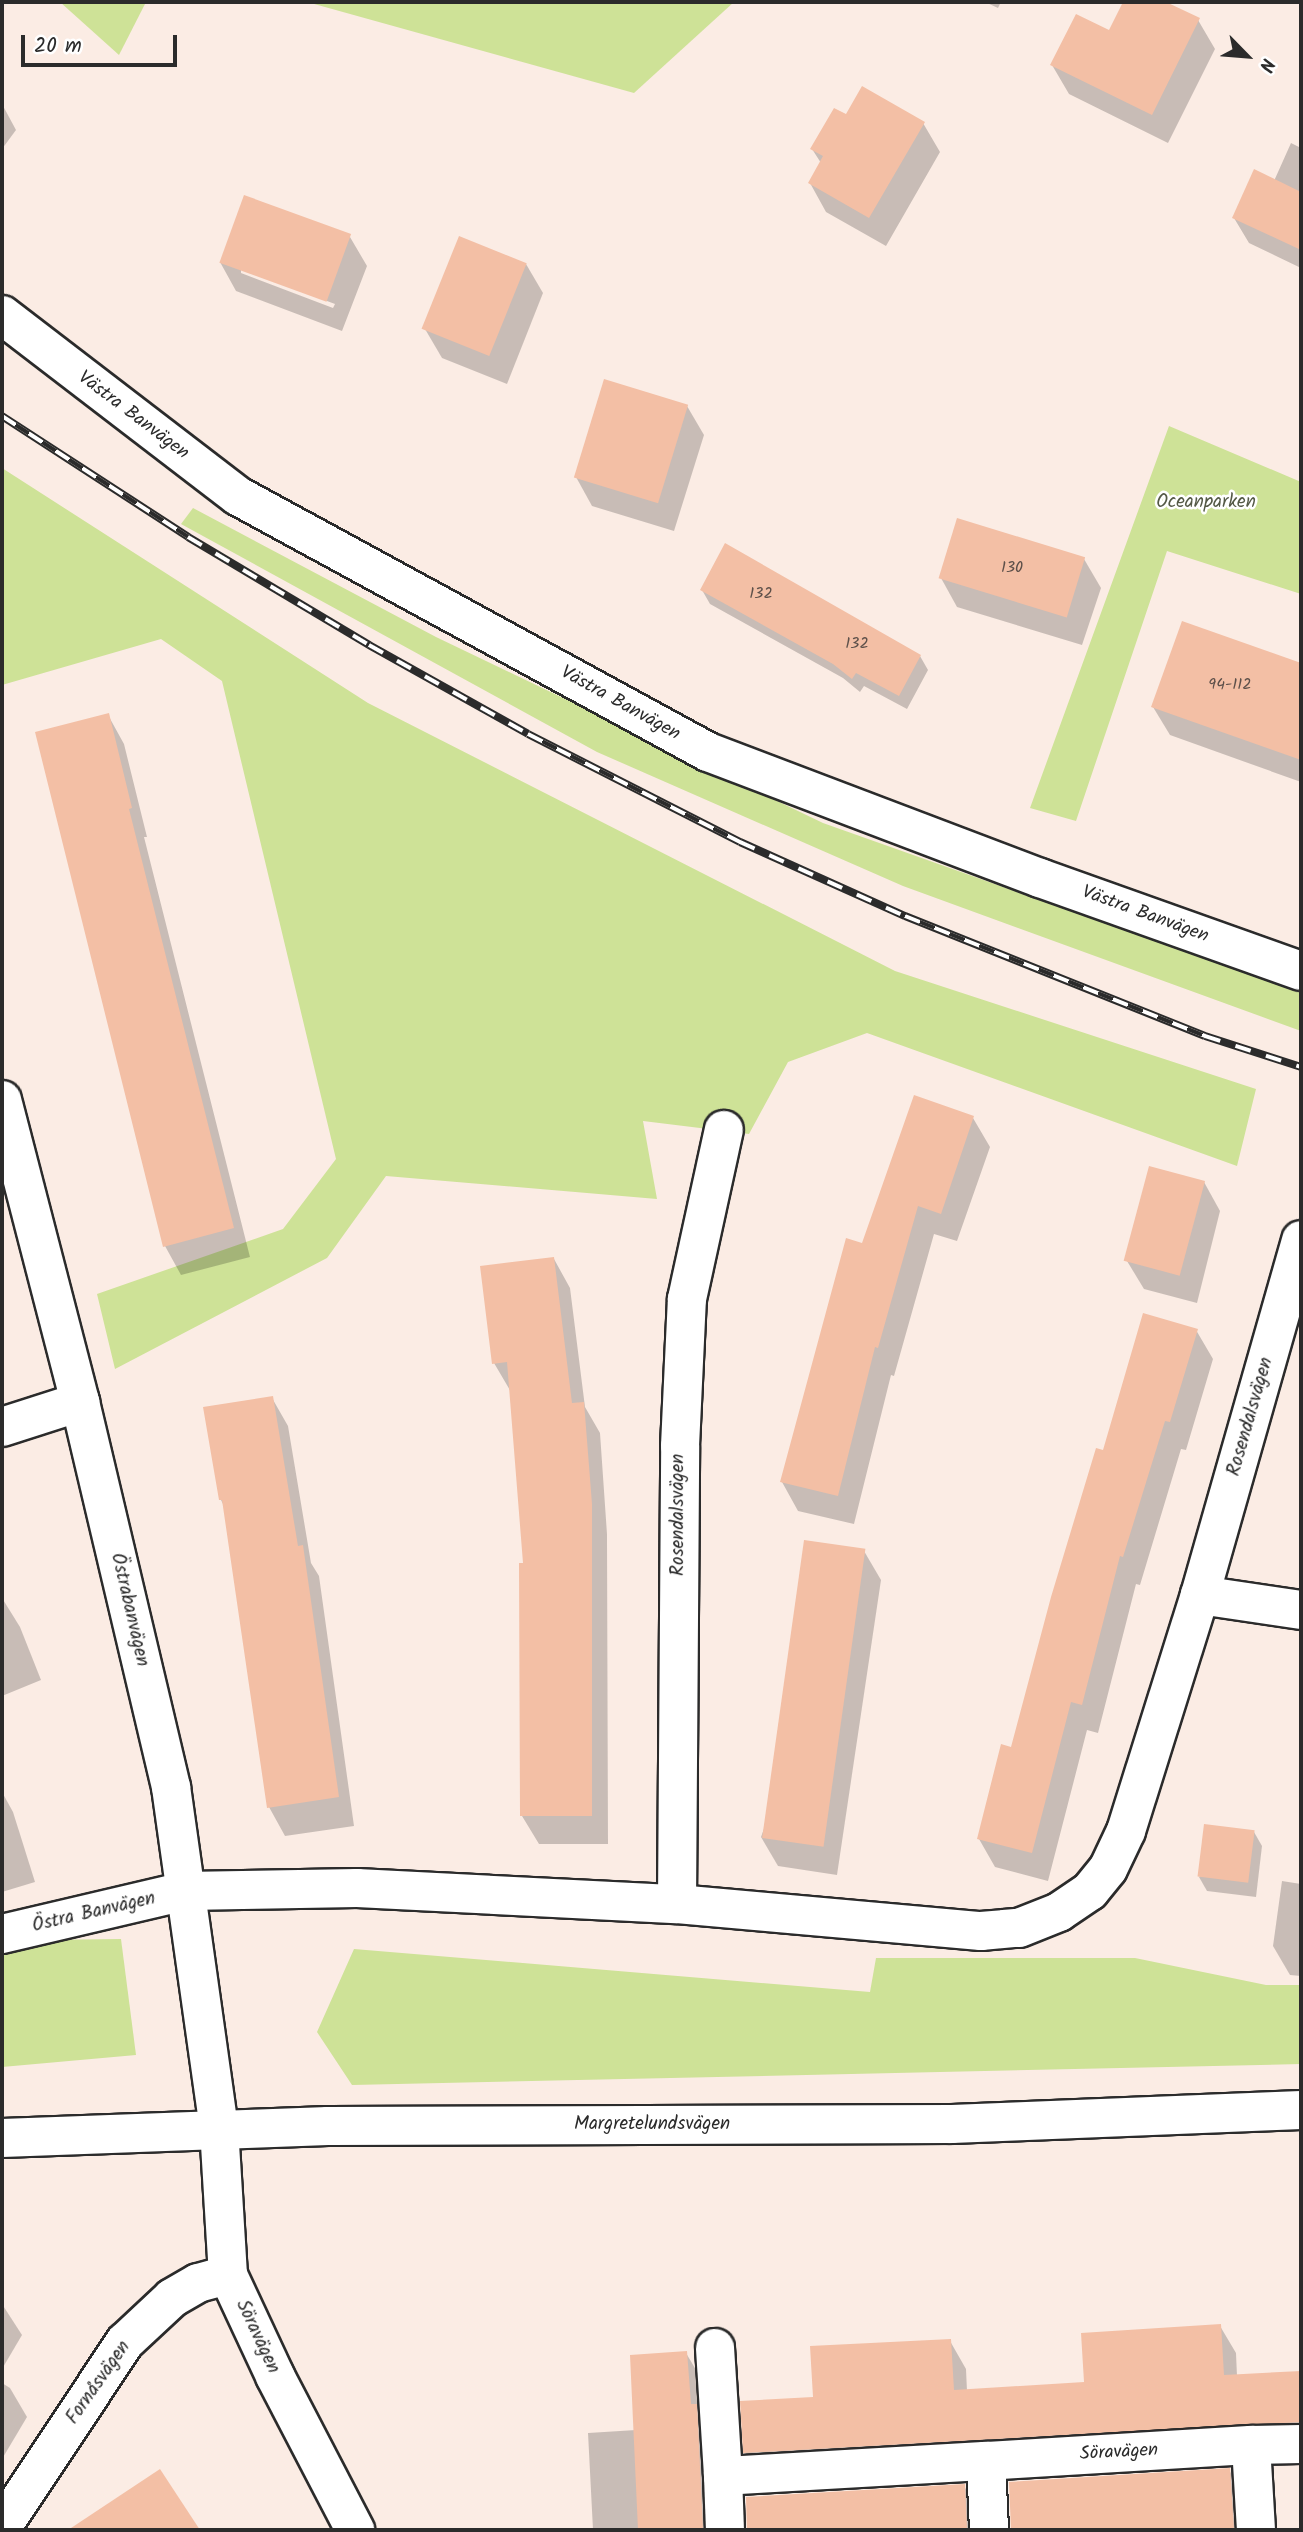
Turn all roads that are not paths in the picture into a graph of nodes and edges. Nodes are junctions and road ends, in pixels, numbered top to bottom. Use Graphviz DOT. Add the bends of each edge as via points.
graph roads {
  1 [pos="2,315"];
  2 [pos="1301,971"];
  3 [pos="2,1100"];
  4 [pos="724,1130"];
  5 [pos="1301,1240"];
  6 [pos="80,1402"];
  7 [pos="2,1427"];
  8 [pos="1200,1595"];
  9 [pos="1301,1610"];
  10 [pos="185,1891"];
  11 [pos="677,1905"];
  12 [pos="2,1934"];
  13 [pos="1301,2110"];
  14 [pos="219,2128"];
  15 [pos="2,2138"];
  16 [pos="228,2275"];
  17 [pos="715,2348"];
  18 [pos="1301,2444"];
  19 [pos="1251,2445"];
  20 [pos="986,2461"];
  21 [pos="723,2476"];
  22 [pos="2,2527"];
  23 [pos="355,2530"];
  24 [pos="725,2530"];
  25 [pos="989,2530"];
  26 [pos="1256,2530"];
  1 -- 2 [label="street, Västra Banvägen" via="238,495 708,752"];
  3 -- 6 [label="street, Östrabanvägen"];
  4 -- 11 [label="street, Rosendalsvägen" via="687,1299 680,1446"];
  5 -- 8 [label="street, Rosendalsvägen"];
  6 -- 7 [label="street"];
  6 -- 10 [label="street, Östrabanvägen" via="171,1787"];
  8 -- 9 [label="street"];
  8 -- 11 [label="street, Rosendalsvägen" via="1126,1831 1108,1869 1090,1891 1059,1913 1019,1928 981,1931"];
  10 -- 11 [label="street, Rosendalsvägen" via="357,1888"];
  10 -- 12 [label="street, Östra Banvägen"];
  10 -- 14 [label="street, Östrabanvägen"];
  13 -- 14 [label="street, Margretelundsvägen" via="952,2124"];
  14 -- 15 [label="street, Margretelundsvägen"];
  14 -- 16 [label="street, Söravägen"];
  16 -- 22 [label="street, Fornåsvägen" via="198,2283 172,2298 125,2342"];
  16 -- 23 [label="street, Söravägen"];
  17 -- 21 [label="street"];
  18 -- 19 [label="street, Söravägen"];
  19 -- 20 [label="street, Söravägen"];
  19 -- 26 [label="street"];
  20 -- 21 [label="street, Söravägen"];
  20 -- 25 [label="street"];
  21 -- 24 [label="street"];
}
